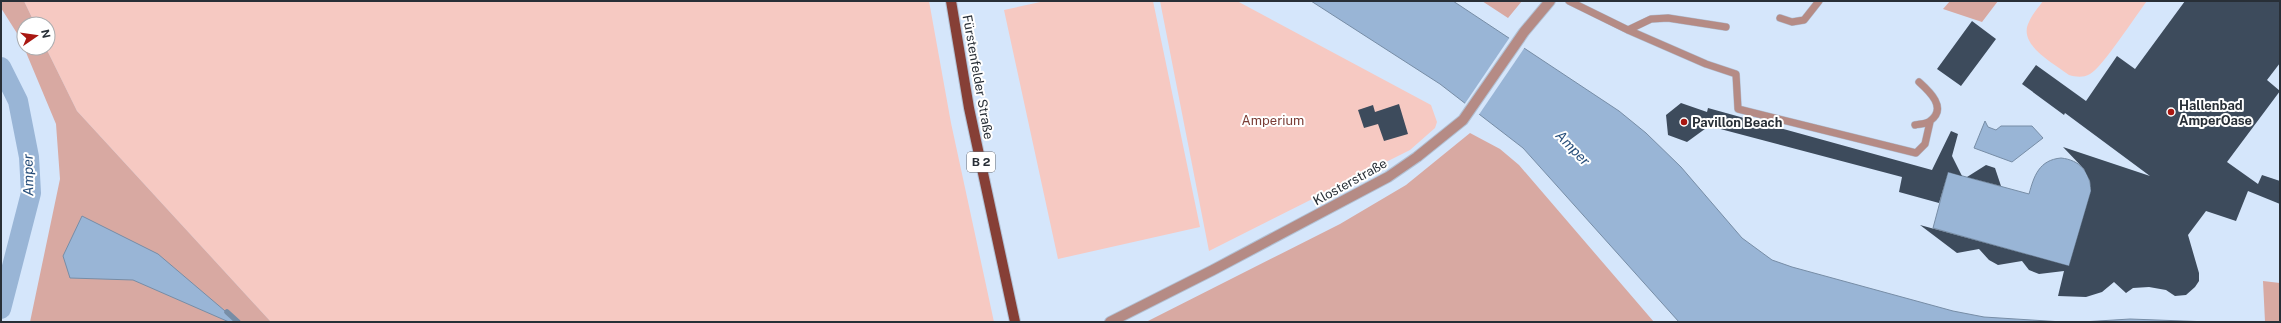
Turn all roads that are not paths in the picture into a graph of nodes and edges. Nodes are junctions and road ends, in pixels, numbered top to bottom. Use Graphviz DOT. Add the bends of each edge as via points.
graph roads {
  1 [pos="951,1"];
  2 [pos="1550,1"];
  3 [pos="1569,1"];
  4 [pos="1819,1"];
  5 [pos="1780,18"];
  6 [pos="1726,27"];
  7 [pos="1628,30"];
  8 [pos="1919,82"];
  9 [pos="1930,122"];
  10 [pos="1915,125"];
  11 [pos="1015,322"];
  12 [pos="1110,322"];
  1 -- 11 [label="main road, Fürstenfelder Straße / B 2" via="969,108"];
  2 -- 12 [label="street, Klosterstraße" via="1456,127 1388,177"];
  3 -- 7 [label="lane"];
  4 -- 5 [label="lane" via="1804,20 1792,22"];
  6 -- 7 [label="lane" via="1668,18 1651,19"];
  7 -- 9 [label="lane" via="1706,64 1736,74 1738,109 1916,153 1925,144"];
  8 -- 9 [label="lane" via="1932,93 1937,104 1936,115"];
  9 -- 10 [label="lane"];
}
